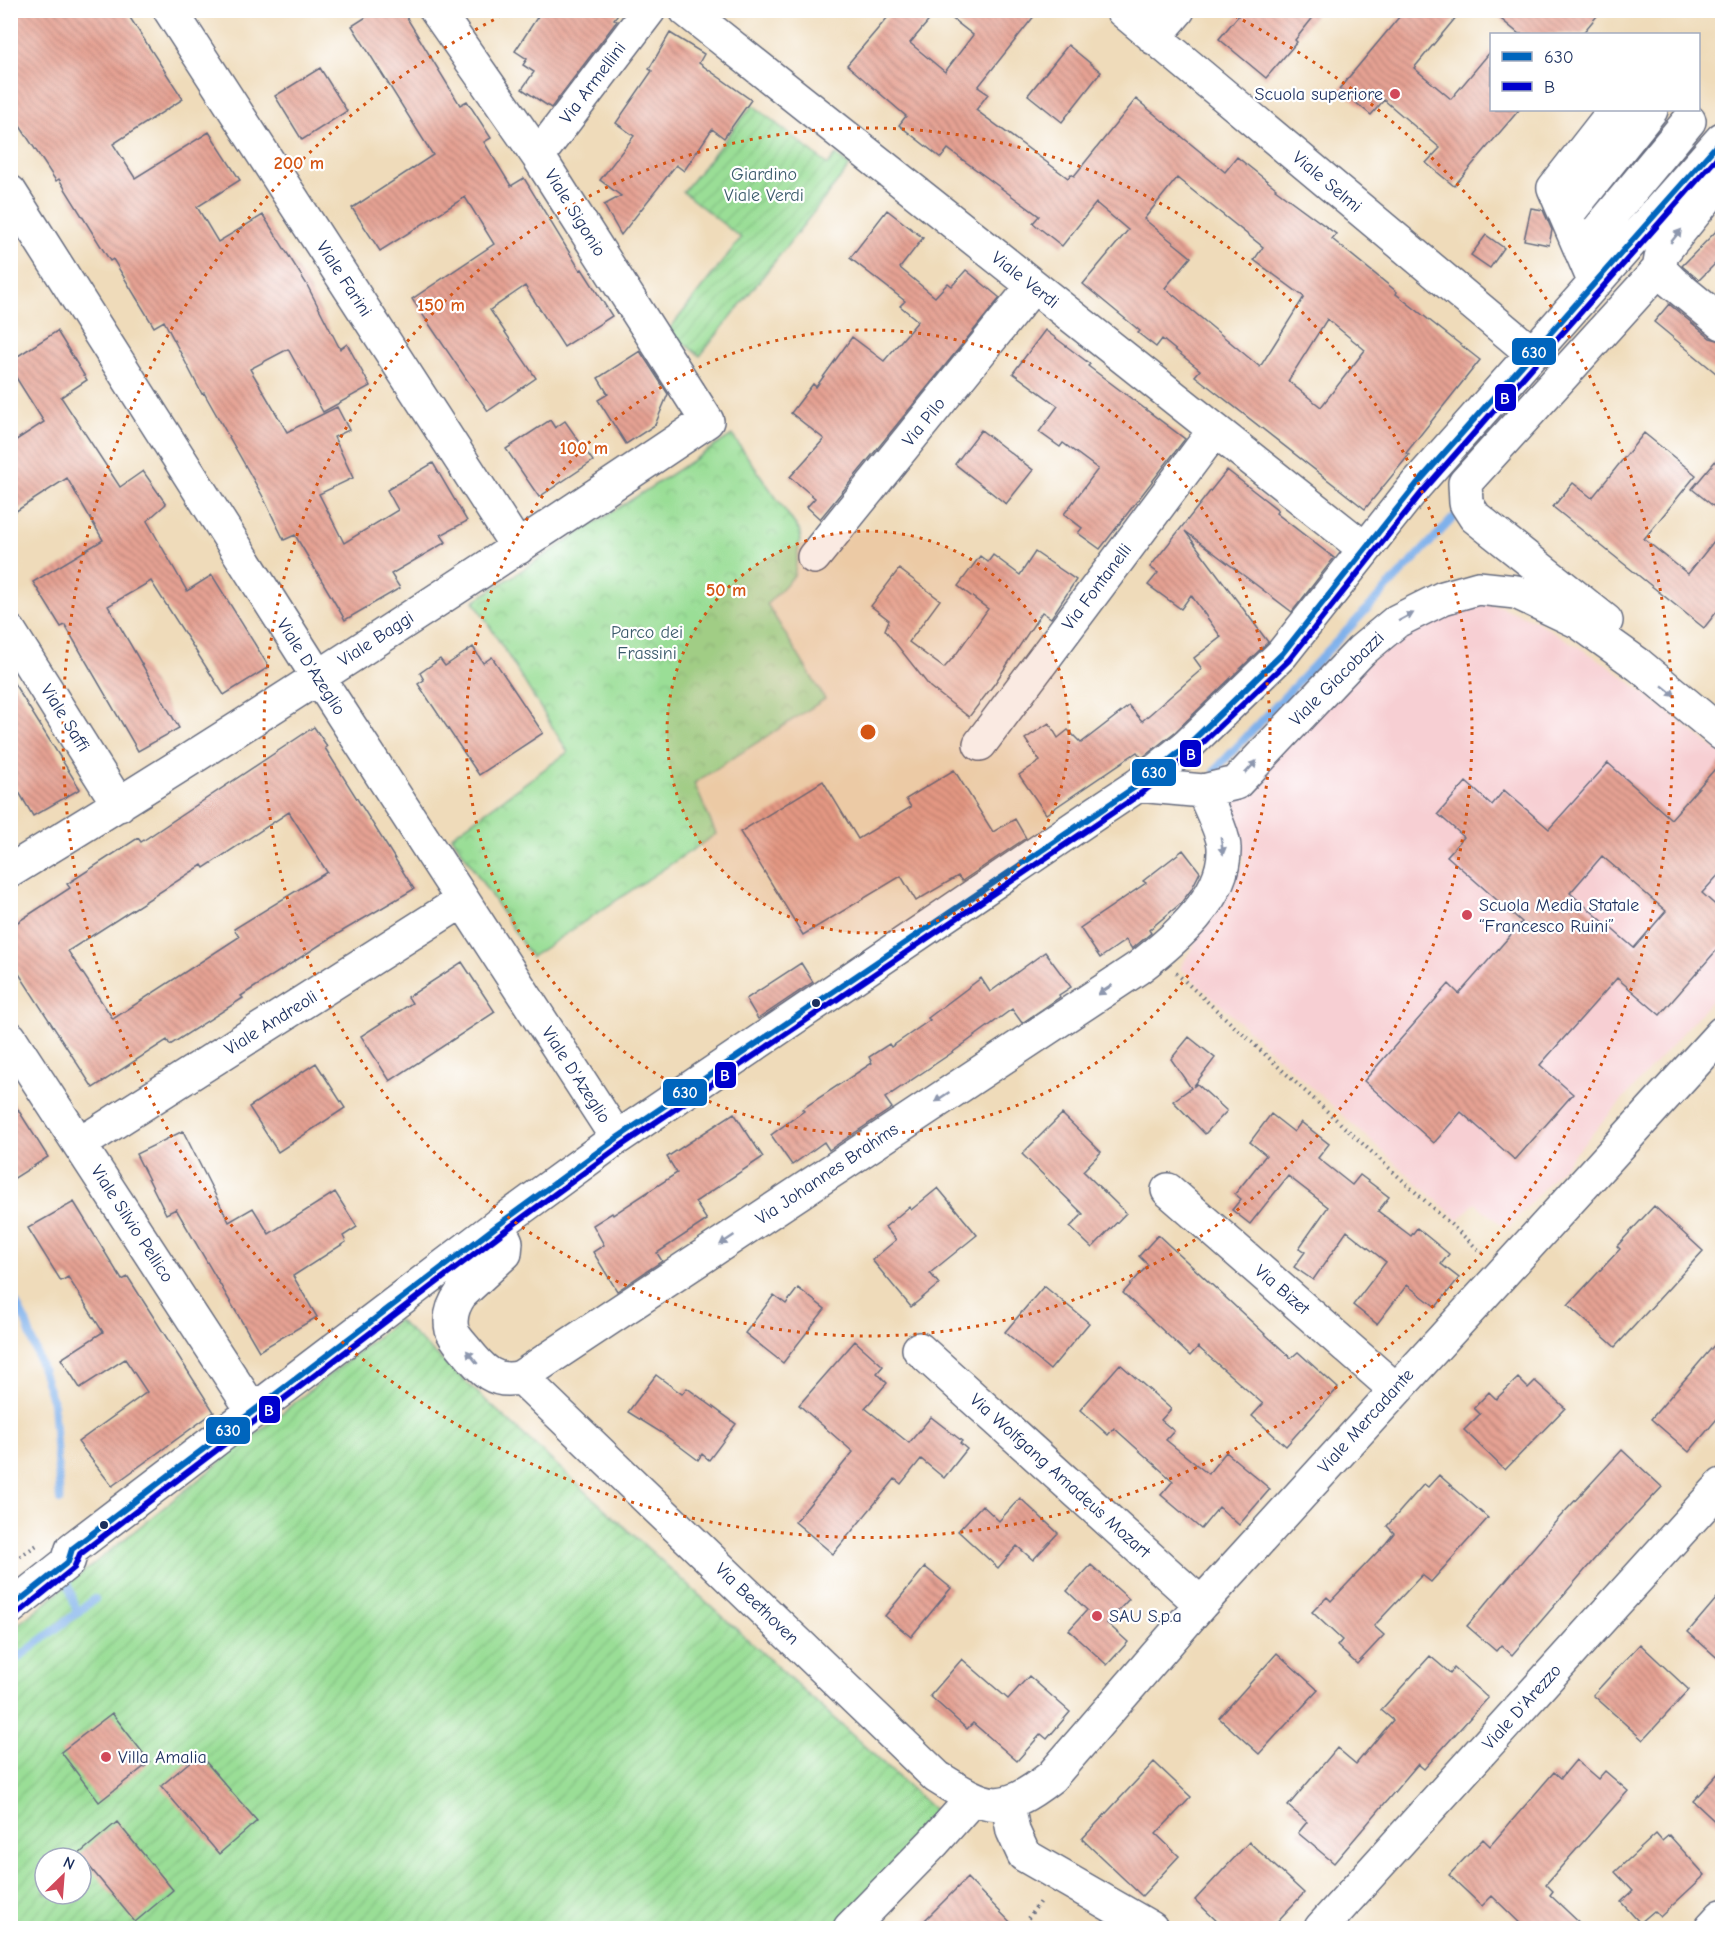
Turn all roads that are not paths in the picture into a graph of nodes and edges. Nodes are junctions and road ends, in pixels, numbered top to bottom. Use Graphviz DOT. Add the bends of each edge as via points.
graph roads {
  1 [pos="170,10"];
  2 [pos="436,10"];
  3 [pos="649,10"];
  4 [pos="686,10"];
  5 [pos="1122,10"];
  6 [pos="1178,10"];
  7 [pos="1154,38"];
  8 [pos="1614,111"];
  9 [pos="1650,111"];
  10 [pos="1682,116"];
  11 [pos="1720,142"];
  12 [pos="538,156"];
  13 [pos="1722,179"];
  14 [pos="10,192"];
  15 [pos="1566,216"];
  16 [pos="1581,251"];
  17 [pos="1659,269"];
  18 [pos="1595,283"];
  19 [pos="1033,286"];
  20 [pos="1722,322"];
  21 [pos="1532,353"];
  22 [pos="707,421"];
  23 [pos="1215,430"];
  24 [pos="518,548"];
  25 [pos="1365,549"];
  26 [pos="814,557"];
  27 [pos="10,632"];
  28 [pos="1639,665"];
  29 [pos="318,677"];
  30 [pos="1722,734"];
  31 [pos="980,744"];
  32 [pos="1138,785"];
  33 [pos="1203,791"];
  34 [pos="119,805"];
  35 [pos="10,871"];
  36 [pos="462,902"];
  37 [pos="1722,1034"];
  38 [pos="10,1038"];
  39 [pos="617,1138"];
  40 [pos="80,1144"];
  41 [pos="1168,1190"];
  42 [pos="498,1225"];
  43 [pos="919,1349"];
  44 [pos="521,1377"];
  45 [pos="1395,1389"];
  46 [pos="253,1411"];
  47 [pos="1722,1485"];
  48 [pos="72,1549"];
  49 [pos="10,1584"];
  50 [pos="1201,1604"];
  51 [pos="10,1608"];
  52 [pos="973,1798"];
  53 [pos="1008,1804"];
  54 [pos="1722,1916"];
  55 [pos="850,1929"];
  56 [pos="1150,1929"];
  57 [pos="1321,1929"];
  58 [pos="1711,1929"];
  1 -- 24 [label="street, Viale Farini"];
  2 -- 12 [label="street, Viale Sigonio"];
  3 -- 12 [label="street, Via Armellini"];
  4 -- 19 [label="street, Viale Verdi"];
  5 -- 7 [label="street, Viale Selmi"];
  6 -- 7 [label="street"];
  7 -- 21 [label="street, Viale Selmi"];
  8 -- 15 [label="street" via="1554,188"];
  9 -- 15 [label="street"];
  10 -- 11 [label="street"];
  10 -- 16 [label="street"];
  11 -- 18 [label="street"];
  12 -- 22 [label="street, Viale Sigonio"];
  17 -- 13 [label="street, one-way" via="1662,253"];
  14 -- 29 [label="street, Viale D'Azeglio"];
  15 -- 16 [label="street"];
  16 -- 18 [label="street"];
  17 -- 20 [label="street"];
  17 -- 28 [label="street" via="1465,483 1466,503 1475,517 1634,643"];
  18 -- 21 [label="street"];
  19 -- 23 [label="street, Viale Verdi"];
  19 -- 26 [label="street, Via Pilo"];
  21 -- 25 [label="street"];
  22 -- 24 [label="street, Viale Baggi"];
  23 -- 25 [label="street, Viale Verdi"];
  23 -- 31 [label="street, Via Fontanelli"];
  24 -- 29 [label="street, Viale Baggi"];
  25 -- 32 [label="street" via="1282,654 1187,746"];
  27 -- 34 [label="street, Viale Saffi"];
  28 -- 30 [label="street, Viale Giacobazzi, one-way"];
  33 -- 28 [label="street, Viale Giacobazzi, one-way" via="1236,783 1361,651 1397,621 1443,598 1478,588 1516,592 1579,622"];
  29 -- 34 [label="street, Viale Baggi"];
  29 -- 36 [label="street, Viale D'Azeglio"];
  32 -- 33 [label="street, Viale Giacobazzi"];
  32 -- 39 [label="street"];
  33 -- 44 [label="street, Via Johannes Brahms, one-way" via="1224,846 1222,870 1210,897 1166,947"];
  34 -- 35 [label="street, Viale Baggi"];
  36 -- 39 [label="street, Viale D'Azeglio"];
  36 -- 40 [label="street, Viale Andreoli"];
  37 -- 45 [label="street, Viale Mercadante"];
  38 -- 40 [label="street, Viale Silvio Pellico"];
  39 -- 42 [label="street"];
  40 -- 46 [label="street, Viale Silvio Pellico"];
  41 -- 45 [label="street, Via Bizet"];
  44 -- 42 [label="street, one-way" via="509,1381 485,1371 453,1333 451,1323 455,1302 461,1294 505,1253 506,1242"];
  42 -- 46 [label="street"];
  43 -- 50 [label="street, Via Wolfgang Amadeus Mozart"];
  44 -- 52 [label="street, Via Beethoven" via="937,1777"];
  45 -- 50 [label="street, Viale Mercadante"];
  46 -- 48 [label="street"];
  47 -- 57 [label="street, Viale D'Arezzo"];
  48 -- 49 [label="street" via="58,1549"];
  48 -- 51 [label="street" via="68,1562"];
  50 -- 53 [label="street, Viale Mercadante" via="1051,1777"];
  52 -- 53 [label="street, Via Beethoven"];
  52 -- 55 [label="street"];
  53 -- 56 [label="street" via="1013,1831 1024,1855"];
  54 -- 58 [label="street"];
}
